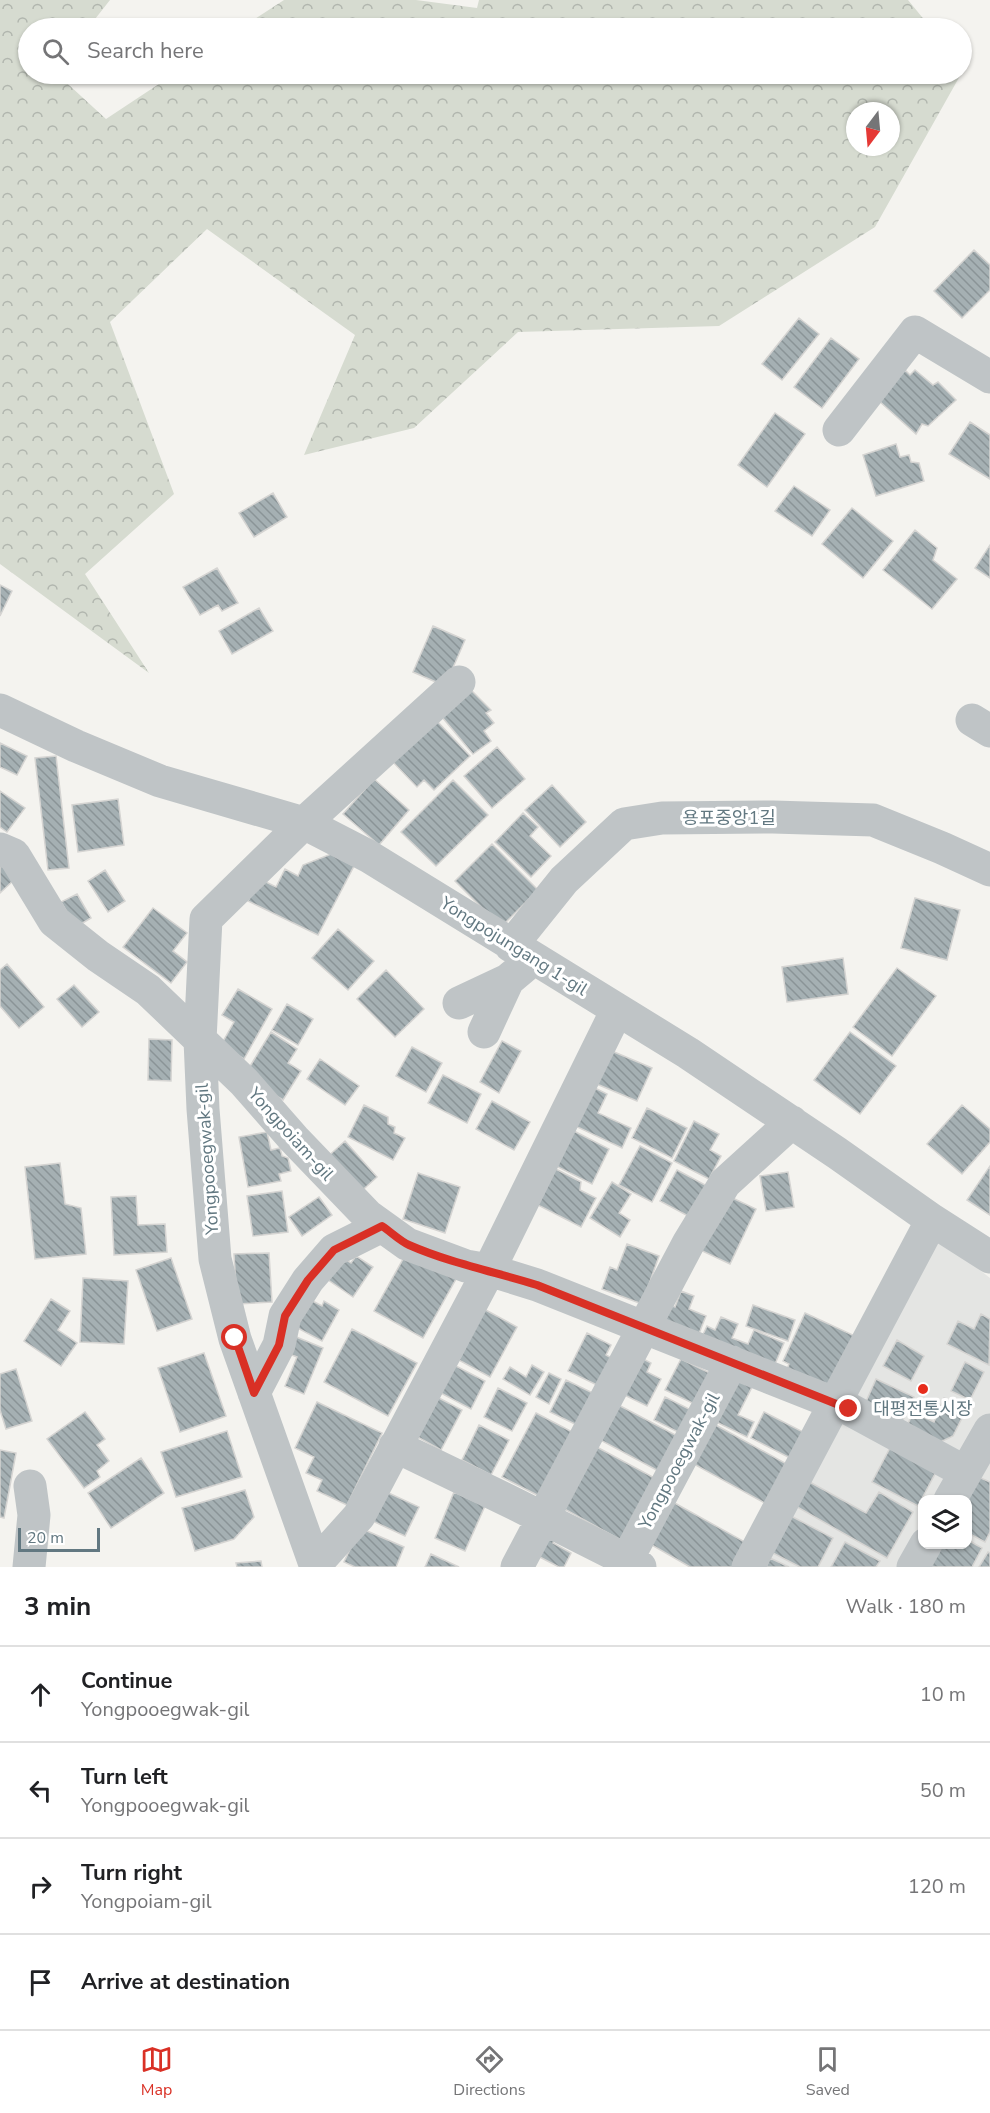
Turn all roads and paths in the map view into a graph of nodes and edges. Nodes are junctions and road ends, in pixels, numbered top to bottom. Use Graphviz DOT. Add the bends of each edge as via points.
graph roads {
  1 [pos="990,377"];
  2 [pos="839,430"];
  3 [pos="459,682"];
  4 [pos="0,710"];
  5 [pos="304,823"];
  6 [pos="0,849"];
  7 [pos="990,870"];
  8 [pos="522,952"];
  9 [pos="508,980"];
  10 [pos="459,1003"];
  11 [pos="617,1010"];
  12 [pos="484,1032"];
  13 [pos="200,1040"];
  14 [pos="792,1122"];
  15 [pos="932,1220"];
  16 [pos="382,1226"];
  17 [pos="990,1257"];
  18 [pos="489,1270"];
  19 [pos="644,1326"];
  20 [pos="732,1362"];
  21 [pos="254,1393"];
  22 [pos="841,1406"];
  23 [pos="987,1435"];
  24 [pos="396,1446"];
  25 [pos="30,1486"];
  26 [pos="958,1486"];
  27 [pos="543,1518"];
  28 [pos="924,1549"];
  29 [pos="630,1565"];
  30 [pos="316,1566"];
  31 [pos="29,1567"];
  32 [pos="518,1567"];
  33 [pos="748,1567"];
  34 [pos="913,1567"];
  1 -- 2 [label="street" via="915,332"];
  3 -- 5 [label="street"];
  4 -- 5 [label="street, Yongpojungang 1-gil" via="160,781"];
  5 -- 8 [label="street, Yongpojungang 1-gil" via="368,856"];
  5 -- 13 [label="street, Yongpooegwak-gil" via="206,919"];
  6 -- 13 [label="street, Yongpoiam-gil" via="14,855 54,921 148,990"];
  7 -- 8 [label="street, 용포중앙1길" via="873,820 662,818 624,824 564,880"];
  8 -- 9 [label="street, 용포중앙1길"];
  8 -- 11 [label="street, Yongpojungang 1-gil"];
  9 -- 10 [label="street"];
  9 -- 12 [label="street"];
  11 -- 14 [label="street, Yongpojungang 1-gil"];
  11 -- 18 [label="street"];
  13 -- 16 [label="street, Yongpoiam-gil" via="244,1082 335,1183"];
  13 -- 21 [label="street, Yongpooegwak-gil" via="215,1259"];
  14 -- 15 [label="street, Yongpojungang 1-gil"];
  14 -- 19 [label="street" via="725,1183 688,1242"];
  15 -- 17 [label="street, Yongpojungang 1-gil"];
  15 -- 22 [label="street"];
  16 -- 18 [label="street, Yongpoiam-gil" via="407,1244 466,1266"];
  16 -- 21 [label="street" via="334,1250 308,1280 285,1316 279,1345"];
  18 -- 19 [label="street, Yongpoiam-gil"];
  18 -- 24 [label="street"];
  19 -- 20 [label="street, Yongpoiam-gil"];
  19 -- 27 [label="street"];
  20 -- 22 [label="street, Yongpoiam-gil"];
  20 -- 29 [label="street, Yongpooegwak-gil"];
  21 -- 30 [label="street, Yongpooegwak-gil"];
  22 -- 26 [label="street, Yongpoiam-gil"];
  22 -- 33 [label="street"];
  23 -- 26 [label="street"];
  24 -- 27 [label="street, Yongpooegwak-gil"];
  24 -- 30 [label="street" via="359,1516"];
  25 -- 31 [label="street" via="34,1515"];
  27 -- 29 [label="street, Yongpooegwak-gil"];
  27 -- 32 [label="street"];
  28 -- 34 [label="street"];
}
